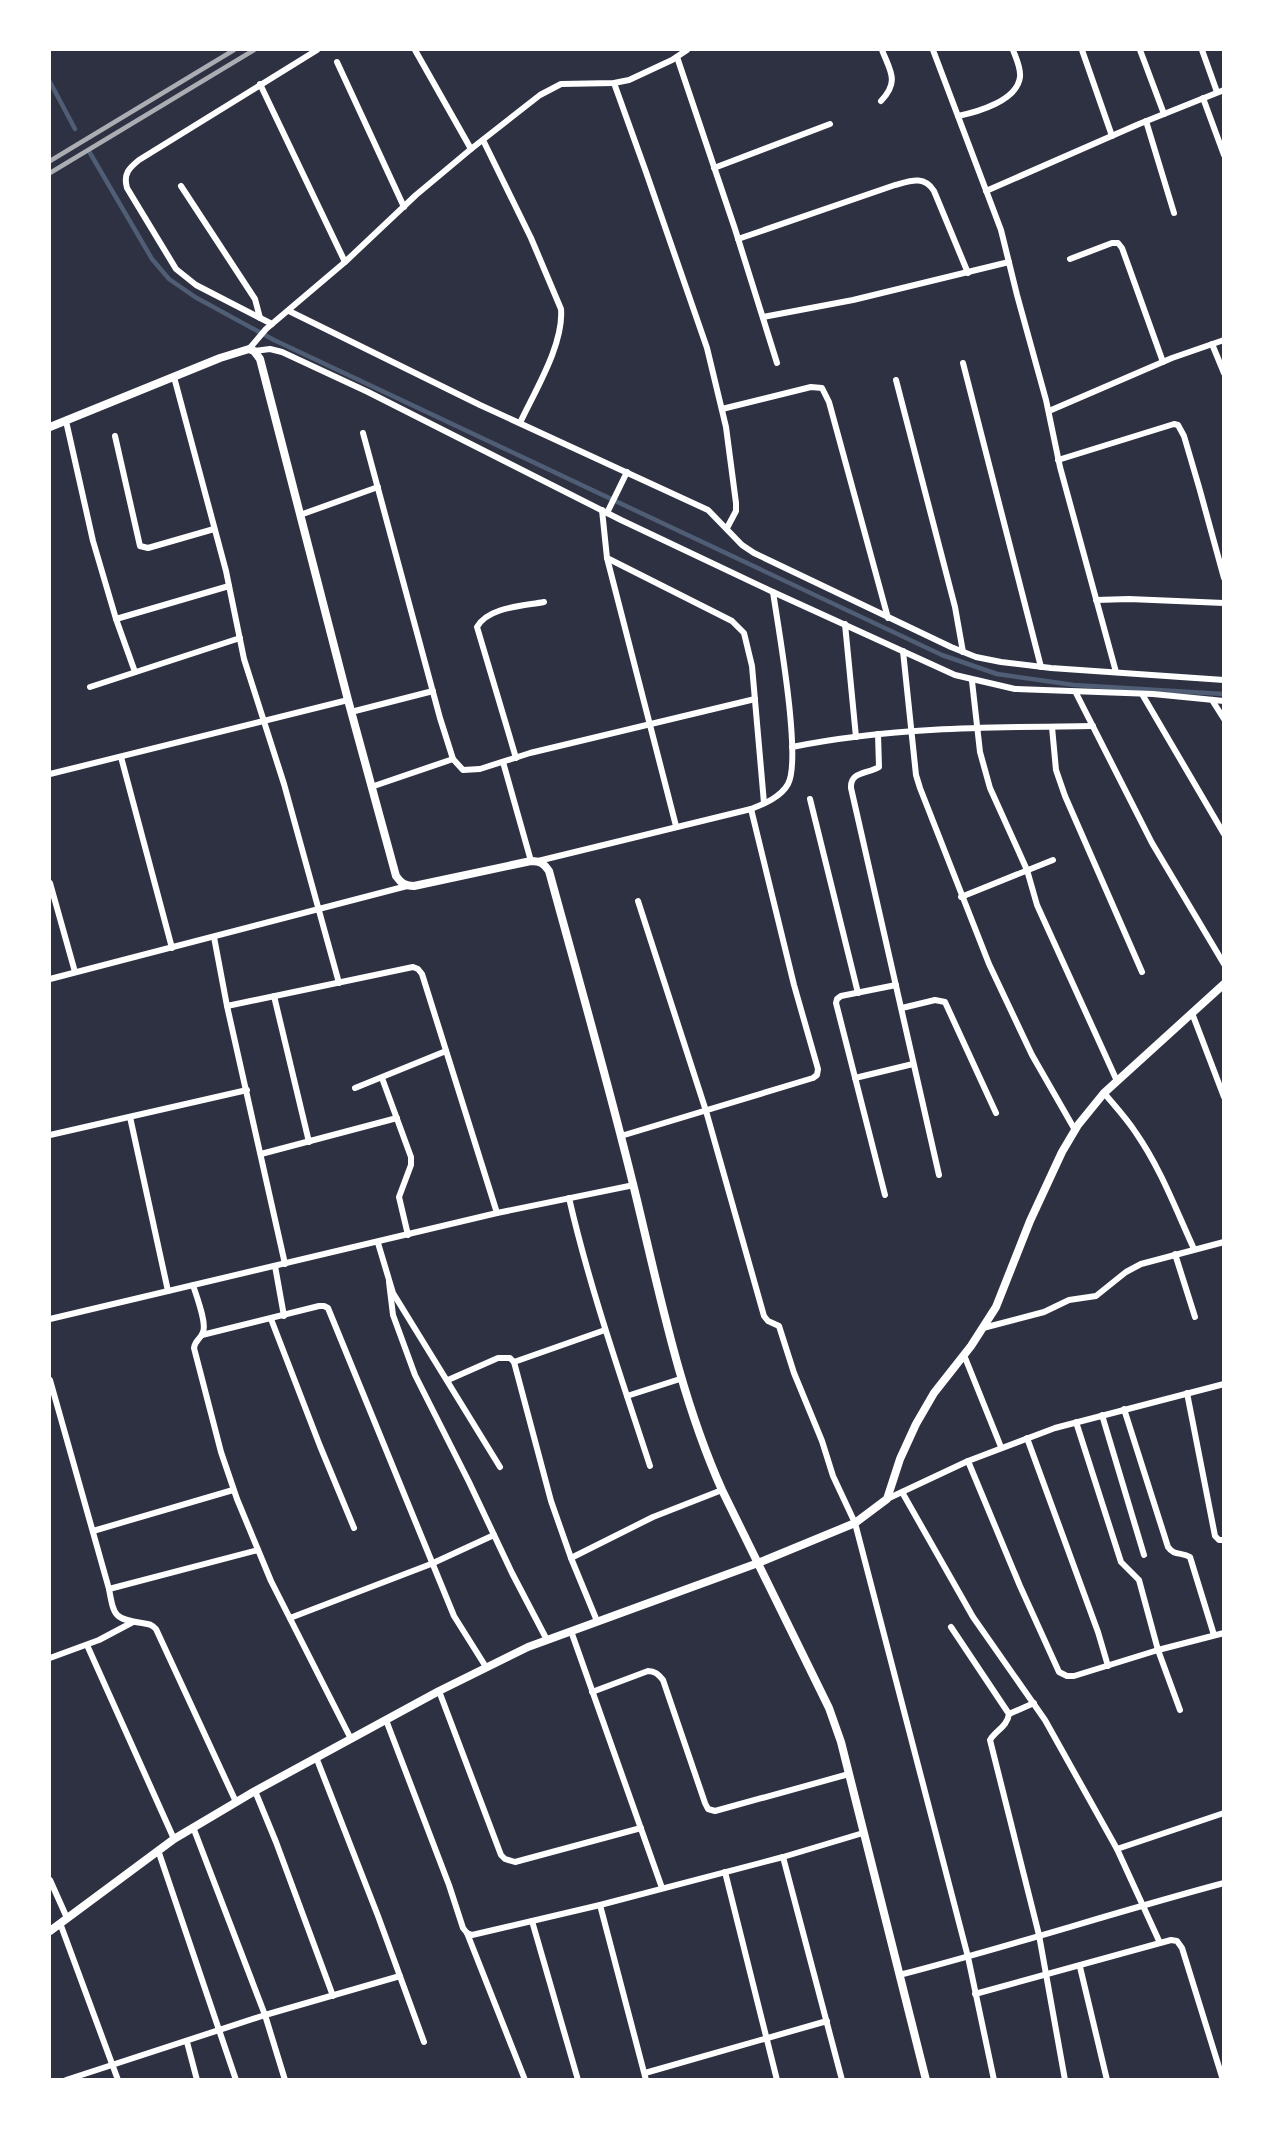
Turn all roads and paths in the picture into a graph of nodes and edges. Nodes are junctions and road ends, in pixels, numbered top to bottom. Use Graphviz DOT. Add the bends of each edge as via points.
graph roads {
  1 [pos="317,50"];
  2 [pos="415,50"];
  3 [pos="687,50"];
  4 [pos="882,50"];
  5 [pos="933,50"];
  6 [pos="1013,50"];
  7 [pos="1082,50"];
  8 [pos="1140,50"];
  9 [pos="1202,50"];
  10 [pos="677,57"];
  11 [pos="337,62"];
  12 [pos="261,84"];
  13 [pos="614,84"];
  14 [pos="1220,91"];
  15 [pos="1203,98"];
  16 [pos="881,101"];
  17 [pos="1164,114"];
  18 [pos="958,116"];
  19 [pos="1146,121"];
  20 [pos="830,124"];
  21 [pos="1112,136"];
  22 [pos="483,140"];
  23 [pos="471,148"];
  24 [pos="1224,155"];
  25 [pos="714,168"];
  26 [pos="182,186"];
  27 [pos="986,191"];
  28 [pos="404,207"];
  29 [pos="1174,213"];
  30 [pos="738,238"];
  31 [pos="1070,259"];
  32 [pos="345,262"];
  33 [pos="1009,262"];
  34 [pos="968,273"];
  35 [pos="289,311"];
  36 [pos="763,317"];
  37 [pos="260,318"];
  38 [pos="272,324"];
  39 [pos="1224,340"];
  40 [pos="1212,344"];
  41 [pos="252,350"];
  42 [pos="1163,362"];
  43 [pos="777,363"];
  44 [pos="963,363"];
  45 [pos="1224,373"];
  46 [pos="174,377"];
  47 [pos="896,380"];
  48 [pos="722,409"];
  49 [pos="1048,411"];
  50 [pos="66,421"];
  51 [pos="520,423"];
  52 [pos="50,427"];
  53 [pos="363,433"];
  54 [pos="115,436"];
  55 [pos="1058,460"];
  56 [pos="627,472"];
  57 [pos="378,488"];
  58 [pos="605,511"];
  59 [pos="300,515"];
  60 [pos="727,528"];
  61 [pos="214,529"];
  62 [pos="607,558"];
  63 [pos="1224,578"];
  64 [pos="229,586"];
  65 [pos="773,592"];
  66 [pos="1096,600"];
  67 [pos="544,602"];
  68 [pos="1224,603"];
  69 [pos="888,618"];
  70 [pos="116,619"];
  71 [pos="845,624"];
  72 [pos="240,638"];
  73 [pos="903,651"];
  74 [pos="963,652"];
  75 [pos="1041,667"];
  76 [pos="135,672"];
  77 [pos="1116,672"];
  78 [pos="1224,680"];
  79 [pos="972,681"];
  80 [pos="90,687"];
  81 [pos="433,691"];
  82 [pos="1076,693"];
  83 [pos="1142,694"];
  84 [pos="755,699"];
  85 [pos="348,700"];
  86 [pos="1212,700"];
  87 [pos="1224,701"];
  88 [pos="351,712"];
  89 [pos="1224,719"];
  90 [pos="263,723"];
  91 [pos="650,725"];
  92 [pos="1093,726"];
  93 [pos="977,727"];
  94 [pos="1052,727"];
  95 [pos="911,730"];
  96 [pos="878,734"];
  97 [pos="856,737"];
  98 [pos="792,747"];
  99 [pos="121,757"];
  100 [pos="516,758"];
  101 [pos="453,759"];
  102 [pos="503,762"];
  103 [pos="50,774"];
  104 [pos="371,787"];
  105 [pos="810,800"];
  106 [pos="764,803"];
  107 [pos="751,809"];
  108 [pos="676,826"];
  109 [pos="1224,834"];
  110 [pos="1053,860"];
  111 [pos="535,861"];
  112 [pos="1027,870"];
  113 [pos="50,884"];
  114 [pos="407,886"];
  115 [pos="961,897"];
  116 [pos="638,901"];
  117 [pos="319,908"];
  118 [pos="214,937"];
  119 [pos="172,948"];
  120 [pos="1224,964"];
  121 [pos="75,972"];
  122 [pos="1142,972"];
  123 [pos="50,979"];
  124 [pos="339,983"];
  125 [pos="1224,984"];
  126 [pos="896,985"];
  127 [pos="858,993"];
  128 [pos="274,996"];
  129 [pos="227,1006"];
  130 [pos="902,1008"];
  131 [pos="1191,1013"];
  132 [pos="446,1052"];
  133 [pos="914,1064"];
  134 [pos="382,1078"];
  135 [pos="855,1078"];
  136 [pos="1117,1081"];
  137 [pos="355,1088"];
  138 [pos="247,1090"];
  139 [pos="1104,1093"];
  140 [pos="1224,1097"];
  141 [pos="706,1111"];
  142 [pos="996,1113"];
  143 [pos="130,1117"];
  144 [pos="397,1118"];
  145 [pos="1075,1131"];
  146 [pos="50,1135"];
  147 [pos="621,1136"];
  148 [pos="309,1142"];
  149 [pos="261,1154"];
  150 [pos="939,1175"];
  151 [pos="633,1185"];
  152 [pos="885,1195"];
  153 [pos="569,1198"];
  154 [pos="497,1213"];
  155 [pos="408,1235"];
  156 [pos="1224,1242"];
  157 [pos="378,1243"];
  158 [pos="1194,1250"];
  159 [pos="1175,1254"];
  160 [pos="285,1264"];
  161 [pos="275,1266"];
  162 [pos="388,1282"];
  163 [pos="194,1285"];
  164 [pos="168,1291"];
  165 [pos="284,1316"];
  166 [pos="1195,1317"];
  167 [pos="50,1319"];
  168 [pos="271,1319"];
  169 [pos="983,1329"];
  170 [pos="605,1330"];
  171 [pos="202,1335"];
  172 [pos="964,1355"];
  173 [pos="514,1362"];
  174 [pos="680,1379"];
  175 [pos="50,1380"];
  176 [pos="448,1380"];
  177 [pos="1224,1384"];
  178 [pos="1187,1393"];
  179 [pos="627,1395"];
  180 [pos="1124,1409"];
  181 [pos="1101,1415"];
  182 [pos="1076,1422"];
  183 [pos="1027,1438"];
  184 [pos="1001,1448"];
  185 [pos="968,1461"];
  186 [pos="650,1466"];
  187 [pos="500,1467"];
  188 [pos="233,1490"];
  189 [pos="722,1490"];
  190 [pos="902,1492"];
  191 [pos="887,1499"];
  192 [pos="855,1522"];
  193 [pos="354,1528"];
  194 [pos="93,1531"];
  195 [pos="494,1535"];
  196 [pos="1224,1540"];
  197 [pos="258,1550"];
  198 [pos="1144,1555"];
  199 [pos="571,1558"];
  200 [pos="431,1563"];
  201 [pos="758,1563"];
  202 [pos="109,1589"];
  203 [pos="290,1618"];
  204 [pos="597,1621"];
  205 [pos="133,1622"];
  206 [pos="951,1627"];
  207 [pos="571,1631"];
  208 [pos="1224,1633"];
  209 [pos="1214,1635"];
  210 [pos="547,1640"];
  211 [pos="87,1645"];
  212 [pos="1158,1650"];
  213 [pos="50,1658"];
  214 [pos="1108,1666"];
  215 [pos="486,1667"];
  216 [pos="439,1691"];
  217 [pos="592,1692"];
  218 [pos="1034,1703"];
  219 [pos="1180,1710"];
  220 [pos="1009,1714"];
  221 [pos="386,1720"];
  222 [pos="351,1739"];
  223 [pos="316,1758"];
  224 [pos="849,1774"];
  225 [pos="255,1791"];
  226 [pos="236,1802"];
  227 [pos="1224,1813"];
  228 [pos="193,1827"];
  229 [pos="640,1828"];
  230 [pos="863,1833"];
  231 [pos="174,1839"];
  232 [pos="1117,1849"];
  233 [pos="158,1850"];
  234 [pos="783,1857"];
  235 [pos="725,1872"];
  236 [pos="50,1880"];
  237 [pos="1224,1883"];
  238 [pos="662,1888"];
  239 [pos="1143,1904"];
  240 [pos="600,1905"];
  241 [pos="64,1921"];
  242 [pos="532,1921"];
  243 [pos="50,1931"];
  244 [pos="467,1933"];
  245 [pos="1039,1935"];
  246 [pos="1160,1943"];
  247 [pos="968,1957"];
  248 [pos="1080,1966"];
  249 [pos="898,1975"];
  250 [pos="400,1976"];
  251 [pos="1048,1976"];
  252 [pos="975,1994"];
  253 [pos="333,1995"];
  254 [pos="264,2015"];
  255 [pos="827,2021"];
  256 [pos="220,2031"];
  257 [pos="766,2039"];
  258 [pos="187,2042"];
  259 [pos="424,2042"];
  260 [pos="113,2064"];
  261 [pos="646,2076"];
  262 [pos="66,2079"];
  263 [pos="118,2079"];
  264 [pos="196,2079"];
  265 [pos="236,2079"];
  266 [pos="285,2079"];
  267 [pos="525,2079"];
  268 [pos="578,2079"];
  269 [pos="777,2079"];
  270 [pos="842,2079"];
  271 [pos="926,2079"];
  272 [pos="994,2079"];
  273 [pos="1065,2079"];
  274 [pos="1107,2079"];
  275 [pos="1223,2079"];
  1 -- 12 [label="street"];
  2 -- 23 [label="street"];
  3 -- 10 [label="street"];
  4 -- 16 [label="street" via="893,78"];
  5 -- 18 [label="street"];
  6 -- 18 [label="street" via="1020,71 1016,88 992,107"];
  7 -- 21 [label="street"];
  8 -- 17 [label="street"];
  9 -- 14 [label="street"];
  10 -- 13 [label="street"];
  10 -- 25 [label="street"];
  11 -- 28 [label="street"];
  12 -- 32 [label="street"];
  12 -- 37 [label="street" via="139,160 129,168 125,181 176,269 196,285"];
  13 -- 22 [label="street" via="552,87"];
  13 -- 48 [label="street" via="707,348"];
  14 -- 15 [label="street"];
  15 -- 17 [label="street"];
  15 -- 24 [label="street"];
  17 -- 19 [label="street"];
  18 -- 27 [label="street"];
  19 -- 21 [label="street"];
  19 -- 29 [label="street"];
  20 -- 25 [label="street"];
  21 -- 27 [label="street"];
  22 -- 23 [label="street"];
  22 -- 51 [label="street" via="561,309 551,357"];
  23 -- 28 [label="street"];
  25 -- 30 [label="street"];
  26 -- 37 [label="street" via="255,299"];
  27 -- 33 [label="street"];
  28 -- 32 [label="street"];
  30 -- 34 [label="street" via="895,185 921,180 934,191"];
  30 -- 36 [label="street"];
  31 -- 42 [label="street" via="1118,243"];
  32 -- 35 [label="street"];
  33 -- 34 [label="street"];
  33 -- 49 [label="street"];
  34 -- 36 [label="street"];
  35 -- 38 [label="street"];
  35 -- 51 [label="street"];
  36 -- 43 [label="street"];
  37 -- 38 [label="street"];
  38 -- 41 [label="street"];
  39 -- 40 [label="street"];
  40 -- 42 [label="street"];
  40 -- 45 [label="street"];
  41 -- 46 [label="street"];
  41 -- 58 [label="street" via="270,349 314,367"];
  41 -- 59 [label="street" via="260,359"];
  42 -- 49 [label="street"];
  44 -- 75 [label="street"];
  46 -- 50 [label="street"];
  46 -- 61 [label="street"];
  47 -- 74 [label="street"];
  48 -- 60 [label="street" via="736,503"];
  48 -- 69 [label="street" via="812,387 822,388"];
  49 -- 55 [label="street"];
  50 -- 52 [label="street"];
  50 -- 70 [label="street" via="93,541"];
  51 -- 56 [label="street"];
  53 -- 57 [label="street"];
  54 -- 61 [label="street" via="140,546 148,548"];
  55 -- 63 [label="street" via="1136,434 1178,425"];
  55 -- 66 [label="street"];
  56 -- 58 [label="street"];
  56 -- 60 [label="street" via="708,510"];
  57 -- 59 [label="street"];
  57 -- 81 [label="street"];
  58 -- 62 [label="street"];
  58 -- 65 [label="street"];
  59 -- 85 [label="street"];
  60 -- 69 [label="street" via="754,553"];
  61 -- 64 [label="street"];
  62 -- 84 [label="street" via="739,626 748,645"];
  62 -- 91 [label="street"];
  64 -- 70 [label="street"];
  64 -- 72 [label="street"];
  65 -- 71 [label="street"];
  65 -- 98 [label="street"];
  66 -- 68 [label="street"];
  66 -- 77 [label="street"];
  67 -- 100 [label="street" via="495,612 477,627"];
  69 -- 74 [label="street"];
  70 -- 76 [label="street"];
  71 -- 73 [label="street"];
  71 -- 97 [label="street"];
  72 -- 76 [label="street"];
  72 -- 90 [label="street"];
  73 -- 79 [label="street"];
  73 -- 95 [label="street"];
  74 -- 75 [label="street" via="987,660"];
  75 -- 77 [label="street"];
  76 -- 80 [label="street"];
  77 -- 78 [label="street"];
  79 -- 82 [label="street" via="1015,689"];
  79 -- 93 [label="street"];
  81 -- 88 [label="street"];
  81 -- 101 [label="street"];
  82 -- 83 [label="street"];
  82 -- 92 [label="street"];
  83 -- 86 [label="street"];
  83 -- 109 [label="street"];
  84 -- 91 [label="street"];
  84 -- 106 [label="street"];
  85 -- 88 [label="street"];
  85 -- 90 [label="street"];
  86 -- 87 [label="street"];
  86 -- 89 [label="street"];
  88 -- 104 [label="street"];
  90 -- 99 [label="street"];
  90 -- 117 [label="street"];
  91 -- 100 [label="street"];
  91 -- 108 [label="street"];
  92 -- 94 [label="street"];
  92 -- 120 [label="street" via="1152,843"];
  93 -- 94 [label="street"];
  93 -- 95 [label="street"];
  93 -- 112 [label="street" via="984,771"];
  94 -- 122 [label="street" via="1056,771"];
  95 -- 96 [label="street"];
  95 -- 115 [label="street" via="918,782"];
  96 -- 97 [label="street"];
  96 -- 126 [label="street" via="879,767 856,776 851,788"];
  97 -- 98 [label="street"];
  98 -- 106 [label="street" via="789,784"];
  99 -- 103 [label="street"];
  99 -- 119 [label="street"];
  100 -- 102 [label="street"];
  101 -- 102 [label="street" via="463,770 471,771"];
  101 -- 104 [label="street"];
  102 -- 111 [label="street"];
  104 -- 114 [label="street" via="396,876"];
  105 -- 127 [label="street"];
  106 -- 107 [label="street"];
  107 -- 108 [label="street"];
  107 -- 141 [label="street" via="818,1069 813,1078"];
  108 -- 111 [label="street"];
  110 -- 112 [label="street"];
  111 -- 114 [label="street"];
  111 -- 147 [label="street" via="549,871"];
  112 -- 115 [label="street"];
  112 -- 136 [label="street" via="1037,905"];
  113 -- 121 [label="street"];
  114 -- 117 [label="street"];
  115 -- 145 [label="street" via="1013,1017"];
  116 -- 141 [label="street"];
  117 -- 118 [label="street"];
  117 -- 124 [label="street"];
  118 -- 119 [label="street"];
  118 -- 129 [label="street"];
  119 -- 121 [label="street"];
  121 -- 123 [label="street"];
  124 -- 128 [label="street"];
  124 -- 132 [label="street" via="418,969"];
  125 -- 131 [label="street"];
  126 -- 127 [label="street"];
  126 -- 130 [label="street"];
  127 -- 135 [label="street" via="842,996 836,1003"];
  128 -- 129 [label="street"];
  128 -- 148 [label="street"];
  129 -- 138 [label="street"];
  130 -- 133 [label="street"];
  130 -- 142 [label="street" via="935,1000 945,1002"];
  131 -- 136 [label="street"];
  131 -- 140 [label="street"];
  132 -- 134 [label="street"];
  132 -- 154 [label="street"];
  133 -- 135 [label="street"];
  133 -- 150 [label="street"];
  134 -- 137 [label="street"];
  134 -- 144 [label="street"];
  135 -- 152 [label="street"];
  136 -- 139 [label="street"];
  138 -- 143 [label="street"];
  138 -- 149 [label="street"];
  139 -- 145 [label="street"];
  139 -- 158 [label="street" via="1152,1158"];
  141 -- 147 [label="street"];
  141 -- 192 [label="street" via="764,1316 779,1326 833,1476"];
  143 -- 146 [label="street"];
  143 -- 164 [label="street"];
  144 -- 148 [label="street"];
  144 -- 155 [label="street" via="411,1157 399,1197"];
  145 -- 169 [label="street" via="1043,1191 996,1307"];
  147 -- 151 [label="street"];
  148 -- 149 [label="street"];
  149 -- 160 [label="street"];
  151 -- 153 [label="street"];
  151 -- 174 [label="street"];
  153 -- 154 [label="street"];
  153 -- 170 [label="street"];
  154 -- 155 [label="street"];
  155 -- 157 [label="street"];
  156 -- 158 [label="street"];
  157 -- 160 [label="street"];
  157 -- 162 [label="street"];
  158 -- 159 [label="street"];
  159 -- 166 [label="street"];
  159 -- 169 [label="street" via="1135,1267 1096,1296 1070,1300 1044,1312"];
  160 -- 161 [label="street"];
  161 -- 163 [label="street"];
  161 -- 165 [label="street"];
  162 -- 176 [label="street"];
  162 -- 195 [label="street" via="393,1315 409,1360"];
  163 -- 164 [label="street"];
  163 -- 171 [label="street" via="204,1326"];
  164 -- 167 [label="street"];
  165 -- 168 [label="street"];
  165 -- 200 [label="street" via="324,1306 331,1312"];
  168 -- 171 [label="street"];
  168 -- 193 [label="street"];
  169 -- 172 [label="street"];
  170 -- 173 [label="street"];
  170 -- 179 [label="street"];
  171 -- 188 [label="street" via="194,1348"];
  172 -- 184 [label="street"];
  172 -- 191 [label="street" via="916,1424"];
  173 -- 176 [label="street" via="498,1358"];
  173 -- 199 [label="street"];
  174 -- 179 [label="street"];
  174 -- 189 [label="street"];
  175 -- 194 [label="street"];
  176 -- 187 [label="street"];
  177 -- 178 [label="street"];
  178 -- 180 [label="street"];
  178 -- 196 [label="street" via="1215,1536"];
  179 -- 186 [label="street"];
  180 -- 181 [label="street"];
  180 -- 209 [label="street" via="1168,1547 1190,1557"];
  181 -- 182 [label="street"];
  181 -- 198 [label="street"];
  182 -- 183 [label="street"];
  182 -- 212 [label="street" via="1121,1562 1139,1580"];
  183 -- 184 [label="street"];
  183 -- 214 [label="street"];
  184 -- 185 [label="street"];
  185 -- 190 [label="street"];
  185 -- 214 [label="street" via="1059,1672 1074,1676"];
  188 -- 194 [label="street"];
  188 -- 197 [label="street"];
  189 -- 199 [label="street" via="653,1517"];
  189 -- 201 [label="street"];
  190 -- 191 [label="street"];
  190 -- 218 [label="street" via="973,1617"];
  191 -- 192 [label="street"];
  192 -- 201 [label="street"];
  192 -- 247 [label="street"];
  194 -- 202 [label="street"];
  195 -- 200 [label="street"];
  195 -- 210 [label="street"];
  197 -- 202 [label="street"];
  197 -- 203 [label="street"];
  199 -- 204 [label="street"];
  200 -- 203 [label="street"];
  200 -- 215 [label="street" via="454,1616"];
  201 -- 204 [label="street"];
  201 -- 224 [label="street" via="829,1708"];
  202 -- 205 [label="street" via="113,1611"];
  203 -- 222 [label="street"];
  204 -- 207 [label="street"];
  205 -- 211 [label="street"];
  205 -- 226 [label="street" via="156,1629"];
  206 -- 220 [label="street"];
  207 -- 210 [label="street"];
  207 -- 217 [label="street"];
  208 -- 209 [label="street"];
  209 -- 212 [label="street"];
  210 -- 215 [label="street"];
  211 -- 213 [label="street"];
  211 -- 231 [label="street"];
  212 -- 214 [label="street"];
  212 -- 219 [label="street"];
  215 -- 216 [label="street"];
  216 -- 221 [label="street"];
  216 -- 229 [label="street" via="505,1859 515,1862"];
  217 -- 224 [label="street" via="648,1671 659,1674 708,1809 715,1811"];
  217 -- 229 [label="street"];
  218 -- 220 [label="street"];
  218 -- 232 [label="street"];
  220 -- 245 [label="street" via="1005,1725 990,1740"];
  221 -- 222 [label="street"];
  221 -- 244 [label="street"];
  222 -- 223 [label="street"];
  223 -- 225 [label="street"];
  223 -- 250 [label="street"];
  224 -- 230 [label="street"];
  225 -- 226 [label="street"];
  225 -- 253 [label="street"];
  226 -- 228 [label="street"];
  227 -- 232 [label="street"];
  228 -- 231 [label="street"];
  228 -- 254 [label="street"];
  229 -- 238 [label="street"];
  230 -- 234 [label="street"];
  230 -- 249 [label="street"];
  231 -- 233 [label="street"];
  232 -- 239 [label="street"];
  233 -- 241 [label="street"];
  233 -- 256 [label="street"];
  234 -- 235 [label="street"];
  234 -- 255 [label="street"];
  235 -- 238 [label="street"];
  235 -- 257 [label="street"];
  236 -- 241 [label="street"];
  237 -- 239 [label="street"];
  238 -- 240 [label="street"];
  239 -- 245 [label="street"];
  239 -- 246 [label="street"];
  240 -- 242 [label="street"];
  240 -- 261 [label="street"];
  241 -- 243 [label="street"];
  241 -- 260 [label="street"];
  242 -- 244 [label="street" via="476,1935"];
  242 -- 268 [label="street"];
  244 -- 267 [label="street"];
  245 -- 247 [label="street"];
  245 -- 251 [label="street"];
  246 -- 248 [label="street"];
  246 -- 275 [label="street" via="1178,1941 1182,1948"];
  247 -- 249 [label="street"];
  247 -- 252 [label="street"];
  248 -- 251 [label="street"];
  248 -- 274 [label="street"];
  249 -- 271 [label="street"];
  250 -- 253 [label="street"];
  250 -- 259 [label="street"];
  251 -- 252 [label="street"];
  251 -- 273 [label="street"];
  252 -- 272 [label="street"];
  253 -- 254 [label="street"];
  254 -- 256 [label="street"];
  254 -- 266 [label="street"];
  255 -- 257 [label="street"];
  255 -- 270 [label="street"];
  256 -- 258 [label="street"];
  256 -- 265 [label="street"];
  257 -- 261 [label="street"];
  257 -- 269 [label="street"];
  258 -- 260 [label="street"];
  258 -- 264 [label="street"];
  260 -- 262 [label="street"];
  260 -- 263 [label="street"];
}
